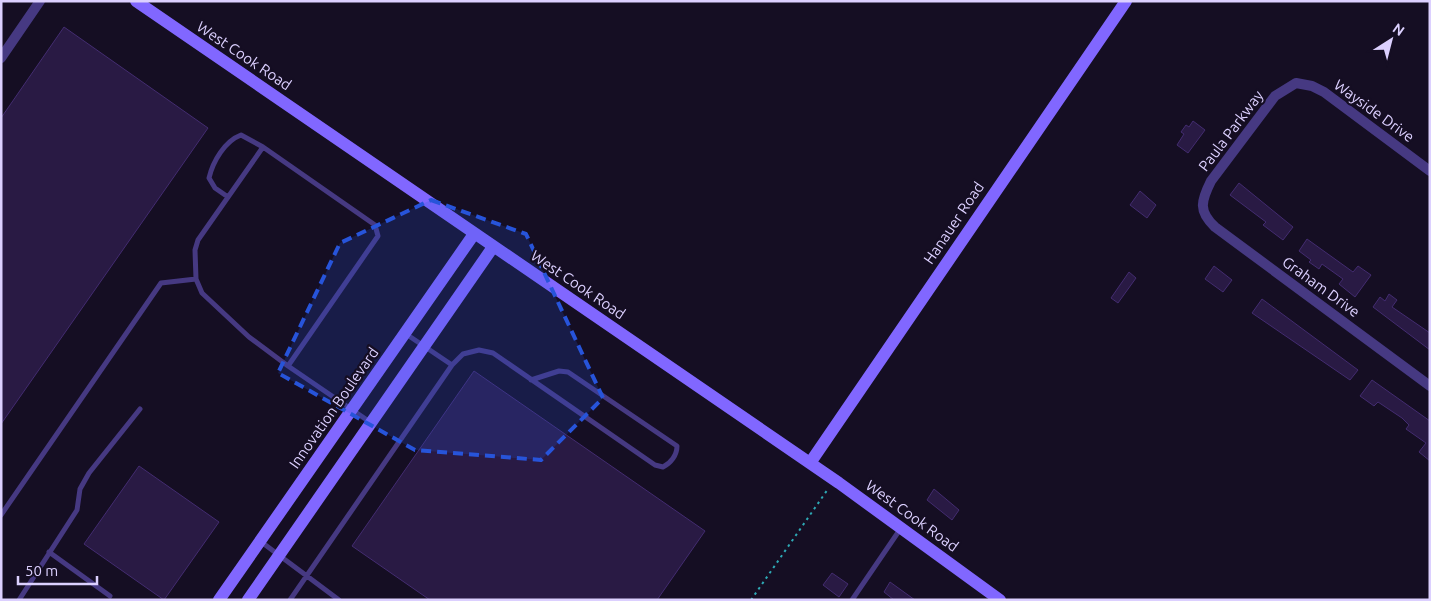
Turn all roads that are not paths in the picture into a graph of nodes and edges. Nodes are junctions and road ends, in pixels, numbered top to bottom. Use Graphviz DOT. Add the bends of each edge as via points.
graph roads {
  1 [pos="40,1"];
  2 [pos="136,1"];
  3 [pos="1126,1"];
  4 [pos="1,58"];
  5 [pos="1296,83"];
  6 [pos="263,147"];
  7 [pos="1430,171"];
  8 [pos="228,197"];
  9 [pos="1202,206"];
  10 [pos="474,234"];
  11 [pos="493,247"];
  12 [pos="196,278"];
  13 [pos="406,333"];
  14 [pos="424,346"];
  15 [pos="452,365"];
  16 [pos="288,366"];
  17 [pos="531,380"];
  18 [pos="1430,386"];
  19 [pos="140,409"];
  20 [pos="352,410"];
  21 [pos="370,423"];
  22 [pos="810,463"];
  23 [pos="1,515"];
  24 [pos="901,528"];
  25 [pos="260,541"];
  26 [pos="49,552"];
  27 [pos="279,555"];
  28 [pos="307,576"];
  29 [pos="110,596"];
  30 [pos="19,600"];
  31 [pos="219,600"];
  32 [pos="248,600"];
  33 [pos="290,600"];
  34 [pos="340,600"];
  35 [pos="852,600"];
  36 [pos="1000,600"];
  1 -- 4 [label="street"];
  2 -- 10 [label="street, West Cook Road"];
  3 -- 22 [label="street, Hanauer Road"];
  5 -- 7 [label="street, Wayside Drive" via="1324,92"];
  5 -- 9 [label="street, Paula Parkway" via="1275,96 1211,181"];
  6 -- 8 [label="lane"];
  6 -- 8 [label="lane" via="241,135 231,139 211,168 209,178 215,188"];
  6 -- 16 [label="lane" via="378,230 378,236"];
  8 -- 12 [label="lane" via="198,240"];
  9 -- 18 [label="street, Graham Drive" via="1206,218 1215,227"];
  10 -- 11 [label="street, West Cook Road"];
  10 -- 13 [label="street, Innovation Boulevard"];
  11 -- 14 [label="street"];
  11 -- 22 [label="street, West Cook Road"];
  12 -- 16 [label="lane" via="202,293 249,337"];
  12 -- 23 [label="lane" via="161,283"];
  13 -- 14 [label="lane"];
  13 -- 20 [label="street, Innovation Boulevard"];
  14 -- 15 [label="lane"];
  14 -- 21 [label="street"];
  15 -- 17 [label="lane" via="463,354 479,350 493,353"];
  15 -- 28 [label="lane"];
  16 -- 20 [label="lane"];
  17 -- 17 [label="lane" via="656,466 669,464 677,452 677,446 568,372 559,371"];
  19 -- 26 [label="lane" via="89,473 80,488 77,510"];
  20 -- 21 [label="lane"];
  20 -- 25 [label="street, Innovation Boulevard"];
  21 -- 27 [label="street"];
  22 -- 24 [label="street, West Cook Road"];
  24 -- 35 [label="lane"];
  24 -- 36 [label="street, West Cook Road"];
  25 -- 27 [label="lane"];
  25 -- 31 [label="street, Innovation Boulevard"];
  26 -- 29 [label="lane"];
  26 -- 30 [label="lane"];
  27 -- 28 [label="lane"];
  27 -- 32 [label="street"];
  28 -- 33 [label="lane"];
  28 -- 34 [label="lane"];
}
